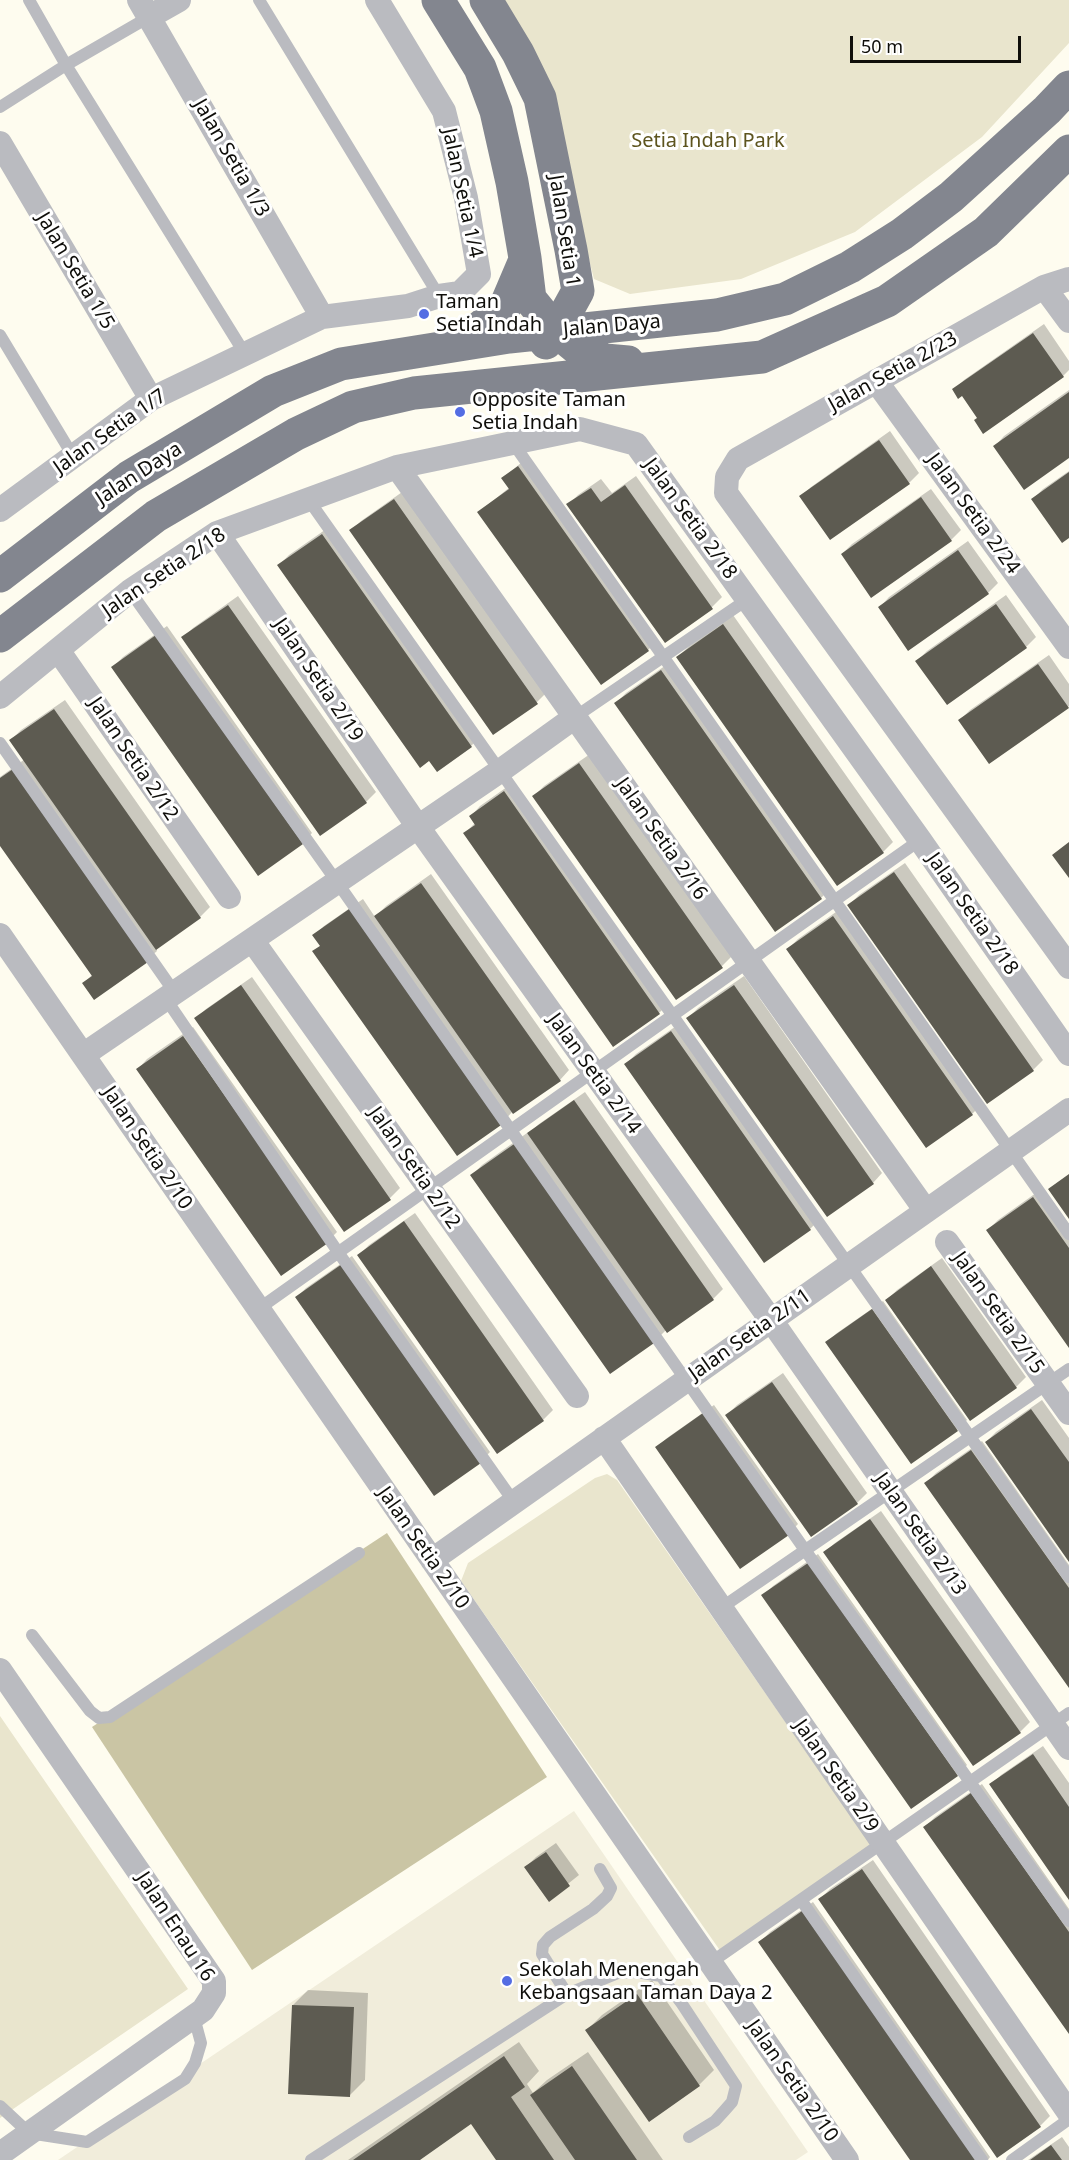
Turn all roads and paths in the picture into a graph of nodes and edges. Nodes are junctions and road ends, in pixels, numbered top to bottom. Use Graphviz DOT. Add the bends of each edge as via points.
graph roads {
  1 [pos="28,0"];
  2 [pos="179,0"];
  3 [pos="259,0"];
  4 [pos="376,0"];
  5 [pos="438,0"];
  6 [pos="486,0"];
  7 [pos="144,8"];
  8 [pos="66,65"];
  9 [pos="1069,87"];
  10 [pos="1058,101"];
  11 [pos="0,107"];
  12 [pos="0,143"];
  13 [pos="1069,151"];
  14 [pos="571,250"];
  15 [pos="525,258"];
  16 [pos="1069,279"];
  17 [pos="1044,287"];
  18 [pos="439,296"];
  19 [pos="322,317"];
  20 [pos="670,320"];
  21 [pos="1069,321"];
  22 [pos="556,331"];
  23 [pos="0,335"];
  24 [pos="455,347"];
  25 [pos="245,354"];
  26 [pos="681,366"];
  27 [pos="876,381"];
  28 [pos="414,393"];
  29 [pos="151,399"];
  30 [pos="513,443"];
  31 [pos="73,456"];
  32 [pos="397,467"];
  33 [pos="308,499"];
  34 [pos="0,510"];
  35 [pos="218,533"];
  36 [pos="0,576"];
  37 [pos="130,591"];
  38 [pos="748,599"];
  39 [pos="0,636"];
  40 [pos="1069,647"];
  41 [pos="58,650"];
  42 [pos="663,656"];
  43 [pos="0,697"];
  44 [pos="574,717"];
  45 [pos="0,743"];
  46 [pos="500,771"];
  47 [pos="418,827"];
  48 [pos="920,840"];
  49 [pos="337,882"];
  50 [pos="229,897"];
  51 [pos="834,901"];
  52 [pos="0,935"];
  53 [pos="252,940"];
  54 [pos="747,962"];
  55 [pos="1069,968"];
  56 [pos="170,996"];
  57 [pos="671,1016"];
  58 [pos="1069,1054"];
  59 [pos="83,1055"];
  60 [pos="593,1072"];
  61 [pos="1069,1110"];
  62 [pos="511,1130"];
  63 [pos="1010,1151"];
  64 [pos="428,1189"];
  65 [pos="926,1211"];
  66 [pos="1069,1234"];
  67 [pos="947,1242"];
  68 [pos="338,1252"];
  69 [pos="849,1265"];
  70 [pos="257,1310"];
  71 [pos="771,1320"];
  72 [pos="1069,1369"];
  73 [pos="686,1380"];
  74 [pos="1048,1383"];
  75 [pos="577,1396"];
  76 [pos="1069,1413"];
  77 [pos="970,1437"];
  78 [pos="604,1438"];
  79 [pos="890,1491"];
  80 [pos="514,1502"];
  81 [pos="805,1550"];
  82 [pos="359,1553"];
  83 [pos="432,1560"];
  84 [pos="1069,1577"];
  85 [pos="721,1608"];
  86 [pos="32,1635"];
  87 [pos="0,1670"];
  88 [pos="1061,1719"];
  89 [pos="1069,1748"];
  90 [pos="970,1782"];
  91 [pos="882,1843"];
  92 [pos="600,1869"];
  93 [pos="801,1900"];
  94 [pos="1069,1920"];
  95 [pos="710,1963"];
  96 [pos="567,1994"];
  97 [pos="194,2017"];
  98 [pos="0,2106"];
  99 [pos="1069,2113"];
  100 [pos="1069,2119"];
  101 [pos="689,2137"];
  102 [pos="14,2148"];
  103 [pos="312,2160"];
  104 [pos="847,2160"];
  105 [pos="982,2160"];
  106 [pos="1012,2160"];
  1 -- 8 [label="lane"];
  2 -- 7 [label="street"];
  3 -- 18 [label="lane"];
  4 -- 18 [label="street, Jalan Setia 1/4" via="444,111 466,198 479,274 460,293"];
  5 -- 15 [label="main road" via="480,68 496,111"];
  6 -- 14 [label="main road, Jalan Setia 1" via="540,98"];
  7 -- 8 [label="lane"];
  7 -- 19 [label="street, Jalan Setia 1/3"];
  8 -- 11 [label="lane"];
  8 -- 25 [label="lane"];
  9 -- 10 [label="main road, Jalan Daya"];
  10 -- 20 [label="main road, Jalan Daya" via="951,197 850,267 785,299 717,315"];
  12 -- 29 [label="street, Jalan Setia 1/5"];
  13 -- 26 [label="main road" via="986,232 887,301 762,357"];
  14 -- 20 [label="main road" via="581,287 597,304 616,313"];
  14 -- 22 [label="main road, Jalan Setia 1" via="578,291"];
  15 -- 22 [label="main road" via="530,300"];
  15 -- 24 [label="main road" via="505,307"];
  16 -- 17 [label="street, Jalan Setia 2/23"];
  17 -- 21 [label="street"];
  17 -- 27 [label="street, Jalan Setia 2/23"];
  18 -- 19 [label="street, Jalan Setia 1/4" via="408,306"];
  19 -- 25 [label="street, Jalan Setia 1/7"];
  20 -- 22 [label="main road, Jalan Daya"];
  22 -- 24 [label="main road, Jalan Daya"];
  22 -- 26 [label="main road" via="579,350 605,360"];
  22 -- 28 [label="main road, Jalan Setia 1" via="537,354"];
  23 -- 31 [label="lane"];
  24 -- 36 [label="main road, Jalan Daya" via="341,364 273,391 129,477"];
  25 -- 29 [label="street, Jalan Setia 1/7"];
  26 -- 28 [label="main road"];
  27 -- 40 [label="street, Jalan Setia 2/24"];
  27 -- 55 [label="street, Jalan Setia 2/23" via="738,459 727,477 726,493"];
  28 -- 39 [label="main road" via="352,407 296,434 166,510"];
  29 -- 31 [label="street, Jalan Setia 1/7"];
  30 -- 32 [label="street, Jalan Setia 2/18"];
  30 -- 38 [label="street, Jalan Setia 2/18" via="580,429 636,444"];
  30 -- 42 [label="lane"];
  31 -- 34 [label="street, Jalan Setia 1/7"];
  32 -- 33 [label="street, Jalan Setia 2/18"];
  32 -- 44 [label="street, Jalan Setia 2/16"];
  33 -- 35 [label="street, Jalan Setia 2/18"];
  33 -- 46 [label="lane"];
  35 -- 37 [label="street, Jalan Setia 2/18"];
  35 -- 47 [label="street, Jalan Setia 2/19"];
  37 -- 41 [label="street, Jalan Setia 2/18"];
  37 -- 49 [label="lane"];
  38 -- 42 [label="lane"];
  38 -- 48 [label="street, Jalan Setia 2/18"];
  41 -- 43 [label="street, Jalan Setia 2/18"];
  41 -- 50 [label="street, Jalan Setia 2/12"];
  42 -- 44 [label="lane"];
  42 -- 51 [label="lane"];
  44 -- 46 [label="street"];
  44 -- 54 [label="street, Jalan Setia 2/16"];
  45 -- 56 [label="lane"];
  46 -- 47 [label="street"];
  46 -- 57 [label="lane"];
  47 -- 49 [label="street"];
  47 -- 60 [label="street, Jalan Setia 2/14"];
  48 -- 51 [label="lane"];
  48 -- 58 [label="street, Jalan Setia 2/18"];
  49 -- 53 [label="street"];
  49 -- 62 [label="lane"];
  51 -- 54 [label="lane"];
  51 -- 63 [label="lane"];
  52 -- 59 [label="street, Jalan Setia 2/10"];
  53 -- 56 [label="street"];
  53 -- 64 [label="street, Jalan Setia 2/12"];
  54 -- 57 [label="lane"];
  54 -- 65 [label="street, Jalan Setia 2/16"];
  56 -- 59 [label="street"];
  56 -- 68 [label="lane"];
  57 -- 60 [label="lane"];
  57 -- 69 [label="lane"];
  59 -- 70 [label="street, Jalan Setia 2/10"];
  60 -- 62 [label="lane"];
  60 -- 71 [label="street, Jalan Setia 2/14"];
  61 -- 63 [label="street, Jalan Setia 2/11"];
  62 -- 64 [label="lane"];
  62 -- 73 [label="lane"];
  63 -- 65 [label="street, Jalan Setia 2/11"];
  63 -- 66 [label="lane"];
  64 -- 68 [label="lane"];
  64 -- 75 [label="street, Jalan Setia 2/12"];
  65 -- 69 [label="street, Jalan Setia 2/11"];
  67 -- 74 [label="street, Jalan Setia 2/15"];
  68 -- 70 [label="lane"];
  68 -- 80 [label="lane"];
  69 -- 71 [label="street, Jalan Setia 2/11"];
  69 -- 77 [label="lane"];
  70 -- 83 [label="street, Jalan Setia 2/10"];
  71 -- 73 [label="street, Jalan Setia 2/11"];
  71 -- 79 [label="street, Jalan Setia 2/13"];
  72 -- 74 [label="lane"];
  73 -- 78 [label="street, Jalan Setia 2/11"];
  73 -- 81 [label="lane"];
  74 -- 76 [label="street, Jalan Setia 2/15"];
  74 -- 77 [label="lane"];
  77 -- 79 [label="lane"];
  77 -- 84 [label="lane"];
  78 -- 80 [label="street, Jalan Setia 2/11"];
  78 -- 85 [label="street, Jalan Setia 2/9"];
  79 -- 81 [label="lane"];
  79 -- 88 [label="street, Jalan Setia 2/13"];
  80 -- 83 [label="street, Jalan Setia 2/11"];
  81 -- 85 [label="lane"];
  81 -- 90 [label="lane"];
  82 -- 86 [label="lane" via="110,1717 99,1718 90,1711"];
  83 -- 95 [label="street, Jalan Setia 2/10"];
  85 -- 91 [label="street, Jalan Setia 2/9"];
  87 -- 97 [label="street, Jalan Enau 16" via="214,1981 214,1993"];
  88 -- 89 [label="street, Jalan Setia 2/13"];
  88 -- 90 [label="lane"];
  90 -- 91 [label="lane"];
  90 -- 94 [label="lane"];
  91 -- 93 [label="lane"];
  91 -- 99 [label="street, Jalan Setia 2/9"];
  92 -- 96 [label="lane" via="611,1888 607,1896 543,1945 542,1954"];
  93 -- 95 [label="lane"];
  93 -- 105 [label="lane"];
  95 -- 104 [label="street, Jalan Setia 2/10"];
  96 -- 101 [label="lane" via="618,1973 661,1976 736,2086 726,2110"];
  96 -- 103 [label="lane"];
  97 -- 102 [label="street, Jalan Enau 16"];
  97 -- 102 [label="lane" via="201,2043 195,2063 184,2079 87,2142"];
  98 -- 102 [label="lane"];
  100 -- 106 [label="lane"];
}
